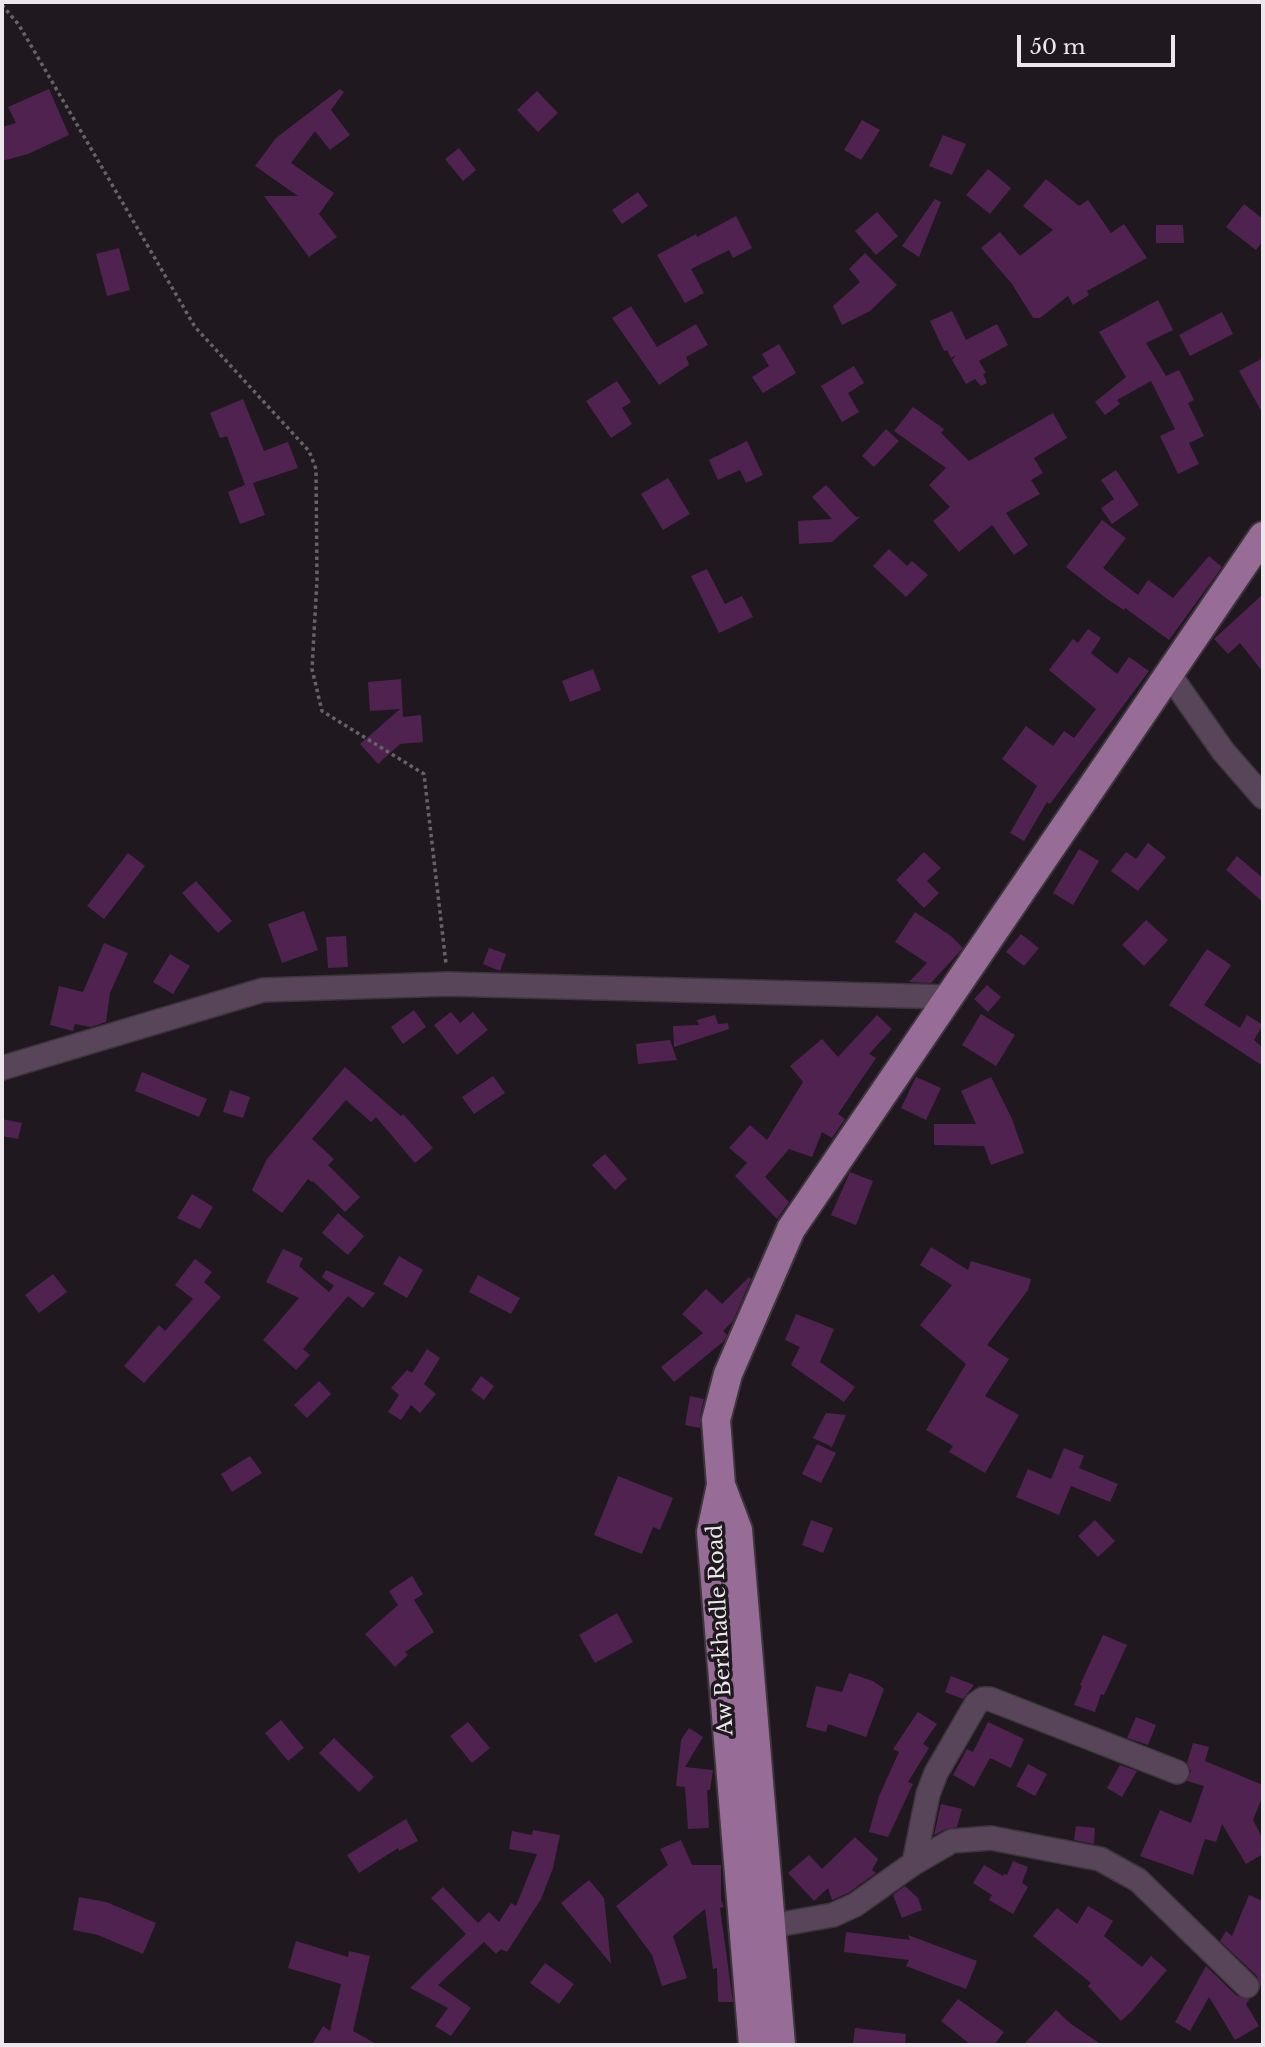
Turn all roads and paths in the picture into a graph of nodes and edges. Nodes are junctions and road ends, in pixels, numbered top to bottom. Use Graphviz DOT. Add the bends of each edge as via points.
graph roads {
  1 [pos="2,5"];
  2 [pos="1263,536"];
  3 [pos="1169,674"];
  4 [pos="1263,797"];
  5 [pos="448,984"];
  6 [pos="949,997"];
  7 [pos="2,1068"];
  8 [pos="721,1485"];
  9 [pos="1177,1772"];
  10 [pos="914,1863"];
  11 [pos="771,1926"];
  12 [pos="1247,1986"];
  13 [pos="753,2045"];
  14 [pos="781,2045"];
  1 -- 5 [label="path" via="19,25 195,327 309,451 316,469 312,669 322,711 424,774"];
  2 -- 3 [label="main road"];
  3 -- 4 [label="street" via="1223,751"];
  3 -- 6 [label="main road"];
  5 -- 6 [label="street"];
  5 -- 7 [label="street" via="263,990"];
  6 -- 8 [label="main road" via="791,1229 727,1374 716,1420"];
  8 -- 11 [label="main road, Aw Berkhadle Road" via="738,1530"];
  8 -- 13 [label="main road, Aw Berkhadle Road" via="711,1532"];
  9 -- 10 [label="street" via="983,1699 936,1773"];
  10 -- 11 [label="street" via="834,1916"];
  10 -- 12 [label="street" via="952,1841 991,1838 1100,1859 1138,1880"];
  11 -- 14 [label="main road, Aw Berkhadle Road"];
}
